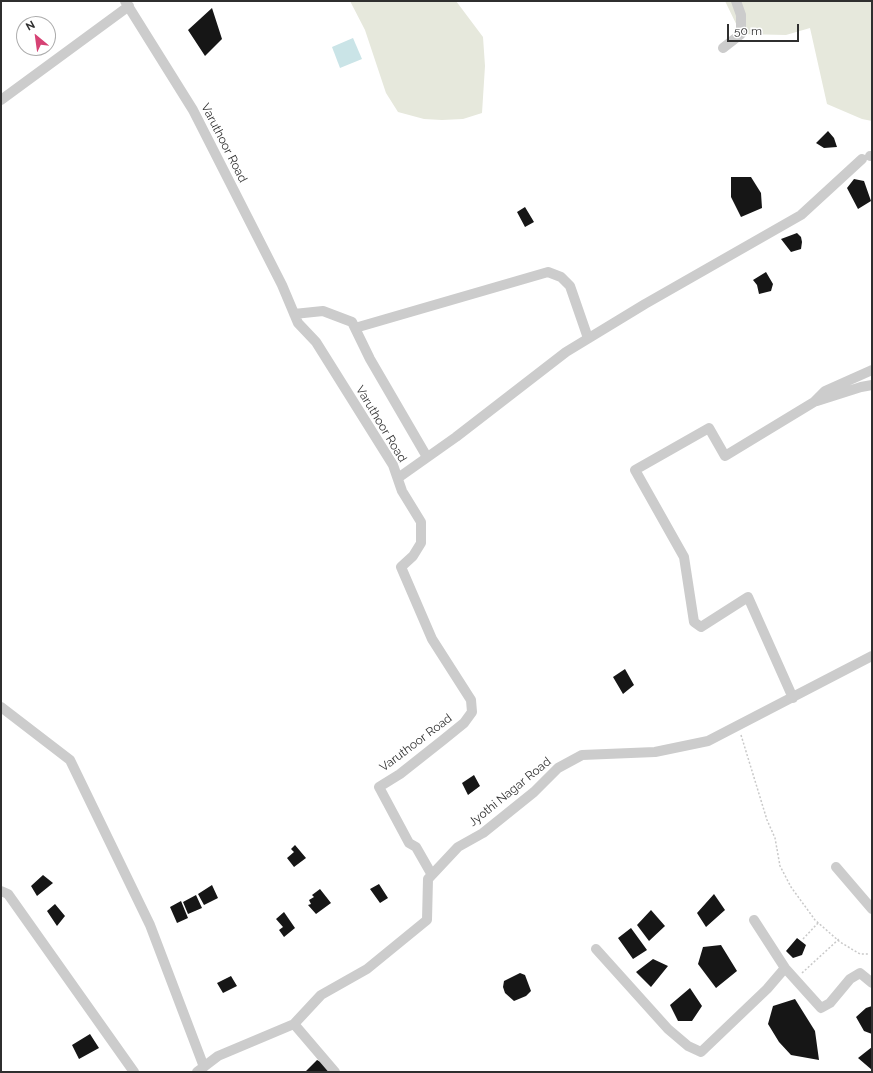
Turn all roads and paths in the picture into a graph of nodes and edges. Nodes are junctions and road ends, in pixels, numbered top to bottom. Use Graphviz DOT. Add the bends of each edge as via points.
graph roads {
  1 [pos="736,1"];
  2 [pos="127,4"];
  3 [pos="723,48"];
  4 [pos="1,100"];
  5 [pos="868,157"];
  6 [pos="294,314"];
  7 [pos="355,328"];
  8 [pos="588,338"];
  9 [pos="872,370"];
  10 [pos="872,385"];
  11 [pos="814,402"];
  12 [pos="427,457"];
  13 [pos="398,478"];
  14 [pos="872,656"];
  15 [pos="793,698"];
  16 [pos="1,707"];
  17 [pos="742,737"];
  18 [pos="836,867"];
  19 [pos="432,875"];
  20 [pos="1,891"];
  21 [pos="872,909"];
  22 [pos="754,920"];
  23 [pos="818,923"];
  24 [pos="803,939"];
  25 [pos="839,939"];
  26 [pos="596,949"];
  27 [pos="869,954"];
  28 [pos="785,968"];
  29 [pos="795,979"];
  30 [pos="872,983"];
  31 [pos="294,1024"];
  32 [pos="200,1069"];
  33 [pos="134,1072"];
  34 [pos="336,1072"];
  1 -- 3 [label="street" via="741,15 741,34"];
  2 -- 4 [label="street"];
  2 -- 6 [label="street, Varuthoor Road" via="193,110 282,285"];
  5 -- 8 [label="street" via="801,215"];
  6 -- 7 [label="street" via="323,310 352,322"];
  6 -- 13 [label="street, Varuthoor Road" via="298,323 316,342 389,458"];
  7 -- 8 [label="street" via="548,272 561,277 570,286"];
  7 -- 12 [label="street" via="370,359"];
  8 -- 12 [label="street"];
  9 -- 11 [label="street" via="825,391"];
  10 -- 11 [label="street"];
  11 -- 15 [label="street" via="726,456 709,428 635,470 684,557 694,622 701,627 748,597"];
  12 -- 13 [label="street"];
  13 -- 19 [label="street, Varuthoor Road" via="402,491 421,522 421,543 413,556 401,567 432,639 471,700 472,712 464,723 400,774 379,787 409,843 416,847"];
  14 -- 15 [label="street, Jyothi Nagar Road"];
  15 -- 19 [label="street, Jyothi Nagar Road" via="708,741 654,752 582,755 558,768 534,792 483,833 458,847"];
  16 -- 32 [label="street" via="70,760 150,925"];
  17 -- 23 [label="path" via="767,820 775,838 780,866 796,895"];
  18 -- 21 [label="street"];
  19 -- 31 [label="street, Jyothi Nagar Road" via="428,879 427,920 367,969 320,995"];
  20 -- 33 [label="street" via="8,894"];
  22 -- 28 [label="street"];
  23 -- 24 [label="path"];
  23 -- 25 [label="path"];
  25 -- 27 [label="path" via="860,954"];
  25 -- 29 [label="path"];
  26 -- 28 [label="street" via="668,1029 688,1046 701,1052 746,1010"];
  28 -- 29 [label="street"];
  29 -- 30 [label="street" via="821,1008 830,1003 850,980 860,973"];
  31 -- 32 [label="street, Jyothi Nagar Road" via="218,1056"];
  31 -- 34 [label="street"];
}
